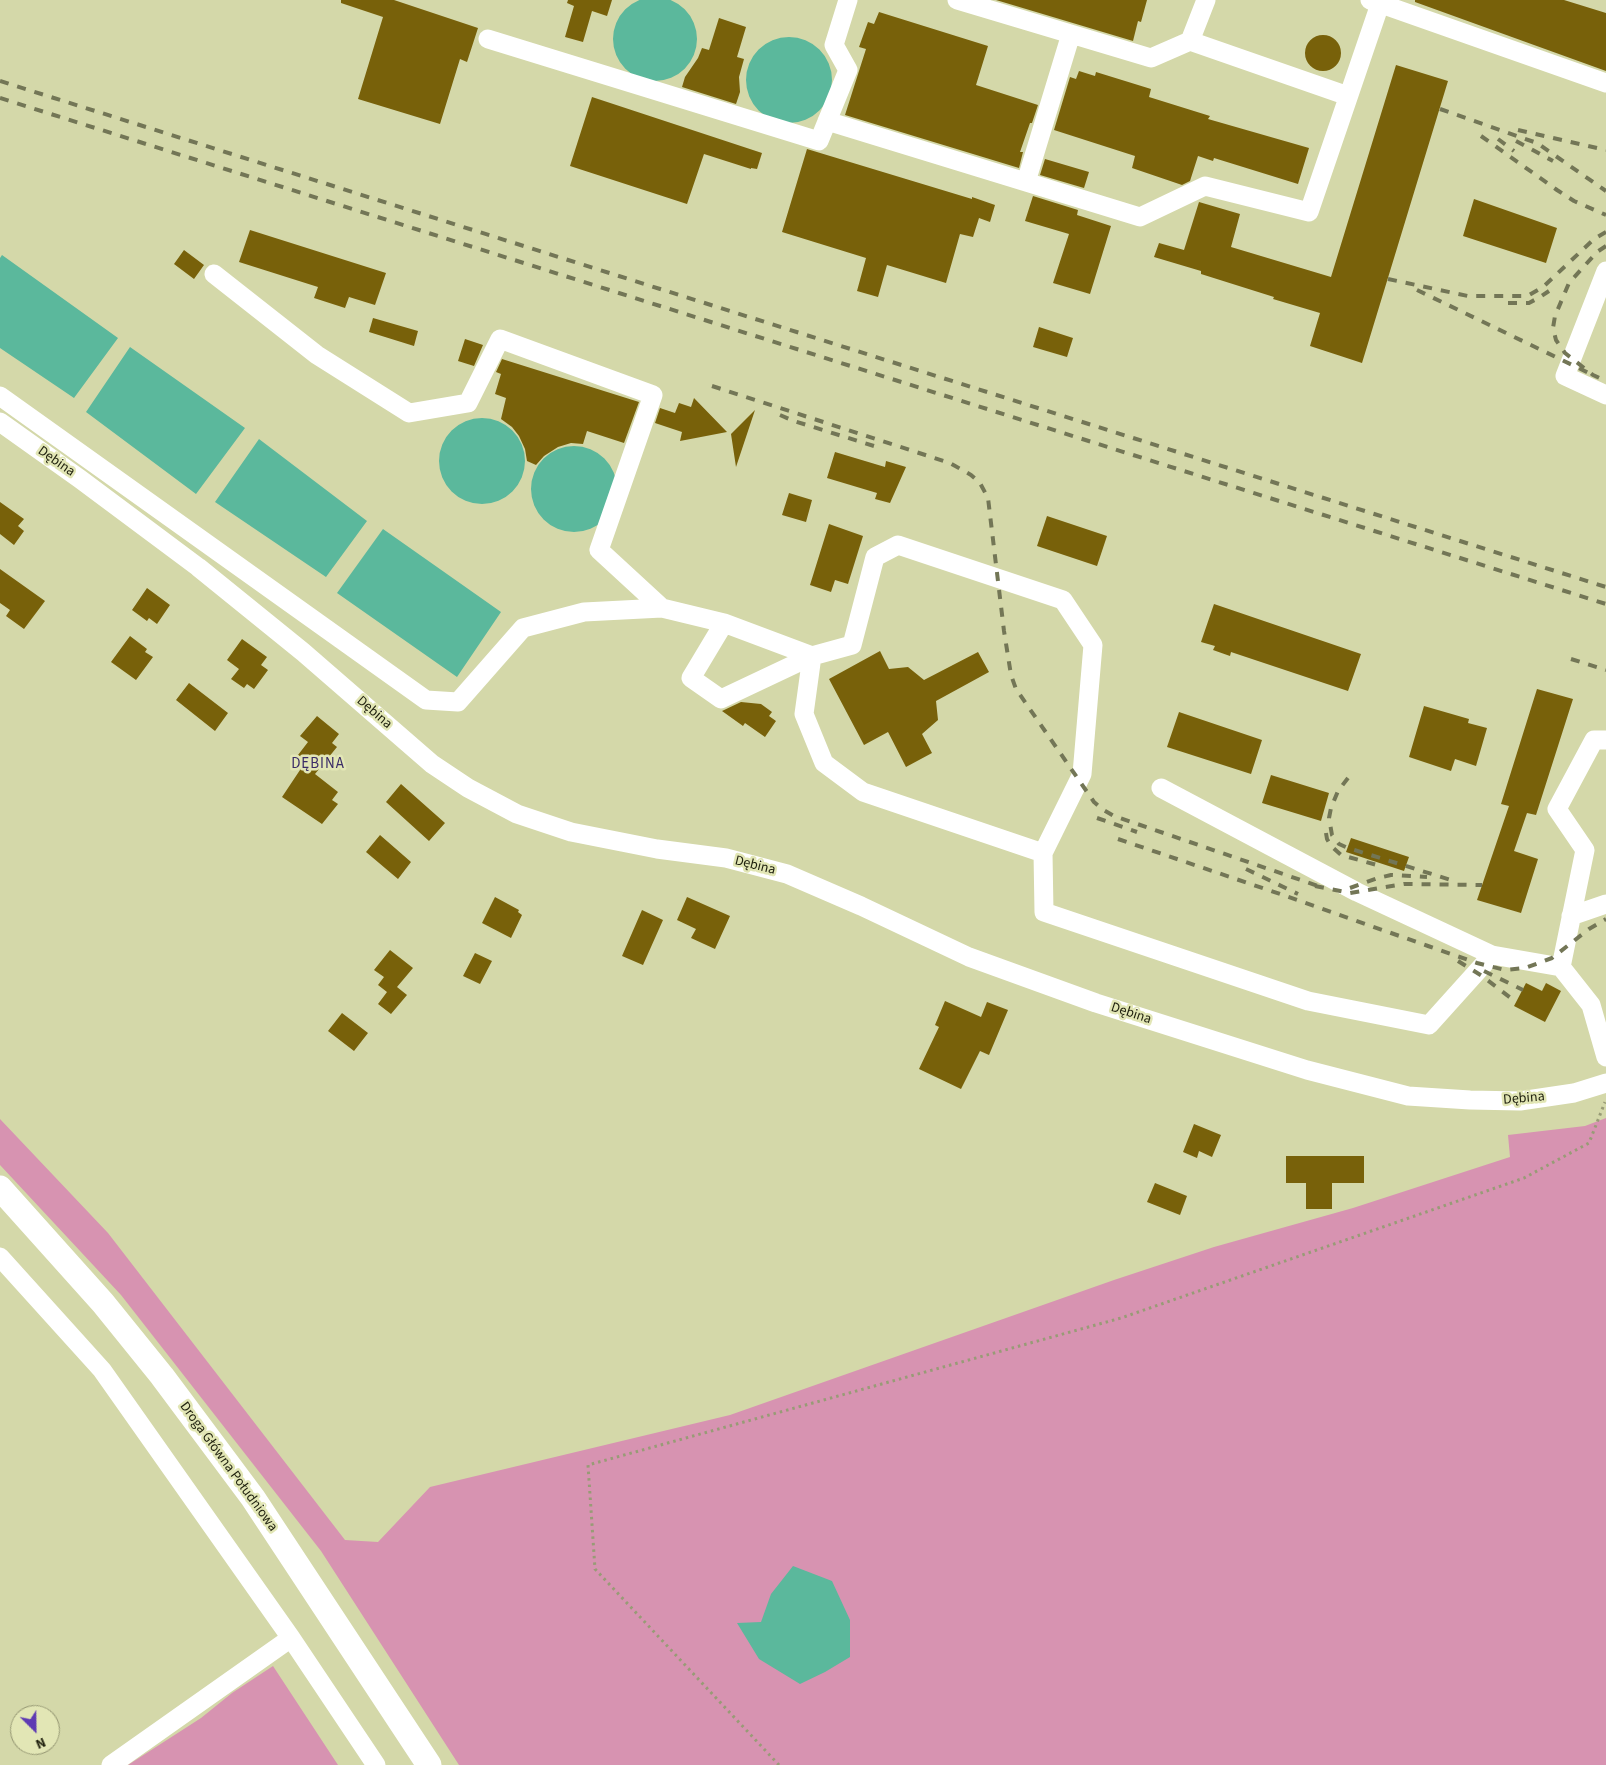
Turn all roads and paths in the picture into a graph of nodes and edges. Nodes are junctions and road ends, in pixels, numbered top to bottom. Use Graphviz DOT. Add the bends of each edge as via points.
graph roads {
  1 [pos="848,0"];
  2 [pos="957,0"];
  3 [pos="1206,0"];
  4 [pos="1375,2"];
  5 [pos="1071,34"];
  6 [pos="488,39"];
  7 [pos="1190,41"];
  8 [pos="1606,84"];
  9 [pos="1348,96"];
  10 [pos="827,121"];
  11 [pos="1026,182"];
  12 [pos="214,274"];
  13 [pos="1605,276"];
  14 [pos="1606,395"];
  15 [pos="0,396"];
  16 [pos="0,422"];
  17 [pos="662,608"];
  18 [pos="724,623"];
  19 [pos="812,656"];
  20 [pos="1606,740"];
  21 [pos="1161,788"];
  22 [pos="1043,853"];
  23 [pos="1606,904"];
  24 [pos="1571,916"];
  25 [pos="1492,956"];
  26 [pos="1561,967"];
  27 [pos="1606,1057"];
  28 [pos="1606,1083"];
  29 [pos="1606,1099"];
  30 [pos="0,1188"];
  31 [pos="0,1257"];
  32 [pos="291,1638"];
  33 [pos="111,1765"];
  34 [pos="376,1765"];
  35 [pos="429,1765"];
  36 [pos="779,1765"];
  1 -- 10 [label="street" via="834,45 848,70"];
  2 -- 5 [label="street"];
  3 -- 7 [label="street"];
  4 -- 8 [label="street"];
  4 -- 9 [label="street"];
  5 -- 7 [label="street" via="1151,58"];
  5 -- 11 [label="street"];
  6 -- 10 [label="street" via="819,141"];
  7 -- 9 [label="street"];
  9 -- 11 [label="street" via="1309,212 1205,186 1140,217"];
  10 -- 11 [label="street"];
  12 -- 17 [label="street" via="318,355 409,413 468,403 500,339 653,395 599,550"];
  13 -- 14 [label="street" via="1565,376"];
  15 -- 17 [label="street" via="426,700 458,702 523,628 584,612"];
  16 -- 28 [label="street, Dębina" via="198,567 303,652 432,764 517,814 571,832 656,849 726,858 787,874 969,957 1096,1003 1307,1070 1408,1096 1520,1101 1574,1093"];
  17 -- 18 [label="street"];
  18 -- 19 [label="street"];
  18 -- 19 [label="street" via="691,678 721,699"];
  19 -- 22 [label="street" via="804,714 824,763 863,792"];
  19 -- 22 [label="street" via="852,645 875,558 898,545 1063,600 1093,645 1082,774"];
  20 -- 24 [label="street" via="1594,740 1557,809 1585,850"];
  21 -- 25 [label="street" via="1357,892"];
  22 -- 25 [label="street" via="1044,912 1308,1001 1429,1025"];
  23 -- 24 [label="street"];
  24 -- 26 [label="street"];
  25 -- 26 [label="street"];
  26 -- 27 [label="street" via="1591,1006"];
  29 -- 36 [label="path" via="1589,1143 1524,1178 1121,1318 588,1465 595,1569"];
  30 -- 35 [label="main road, Droga Główna Południowa" via="103,1303 202,1429 258,1507"];
  31 -- 32 [label="street" via="102,1370"];
  32 -- 33 [label="street"];
  32 -- 34 [label="street"];
}
